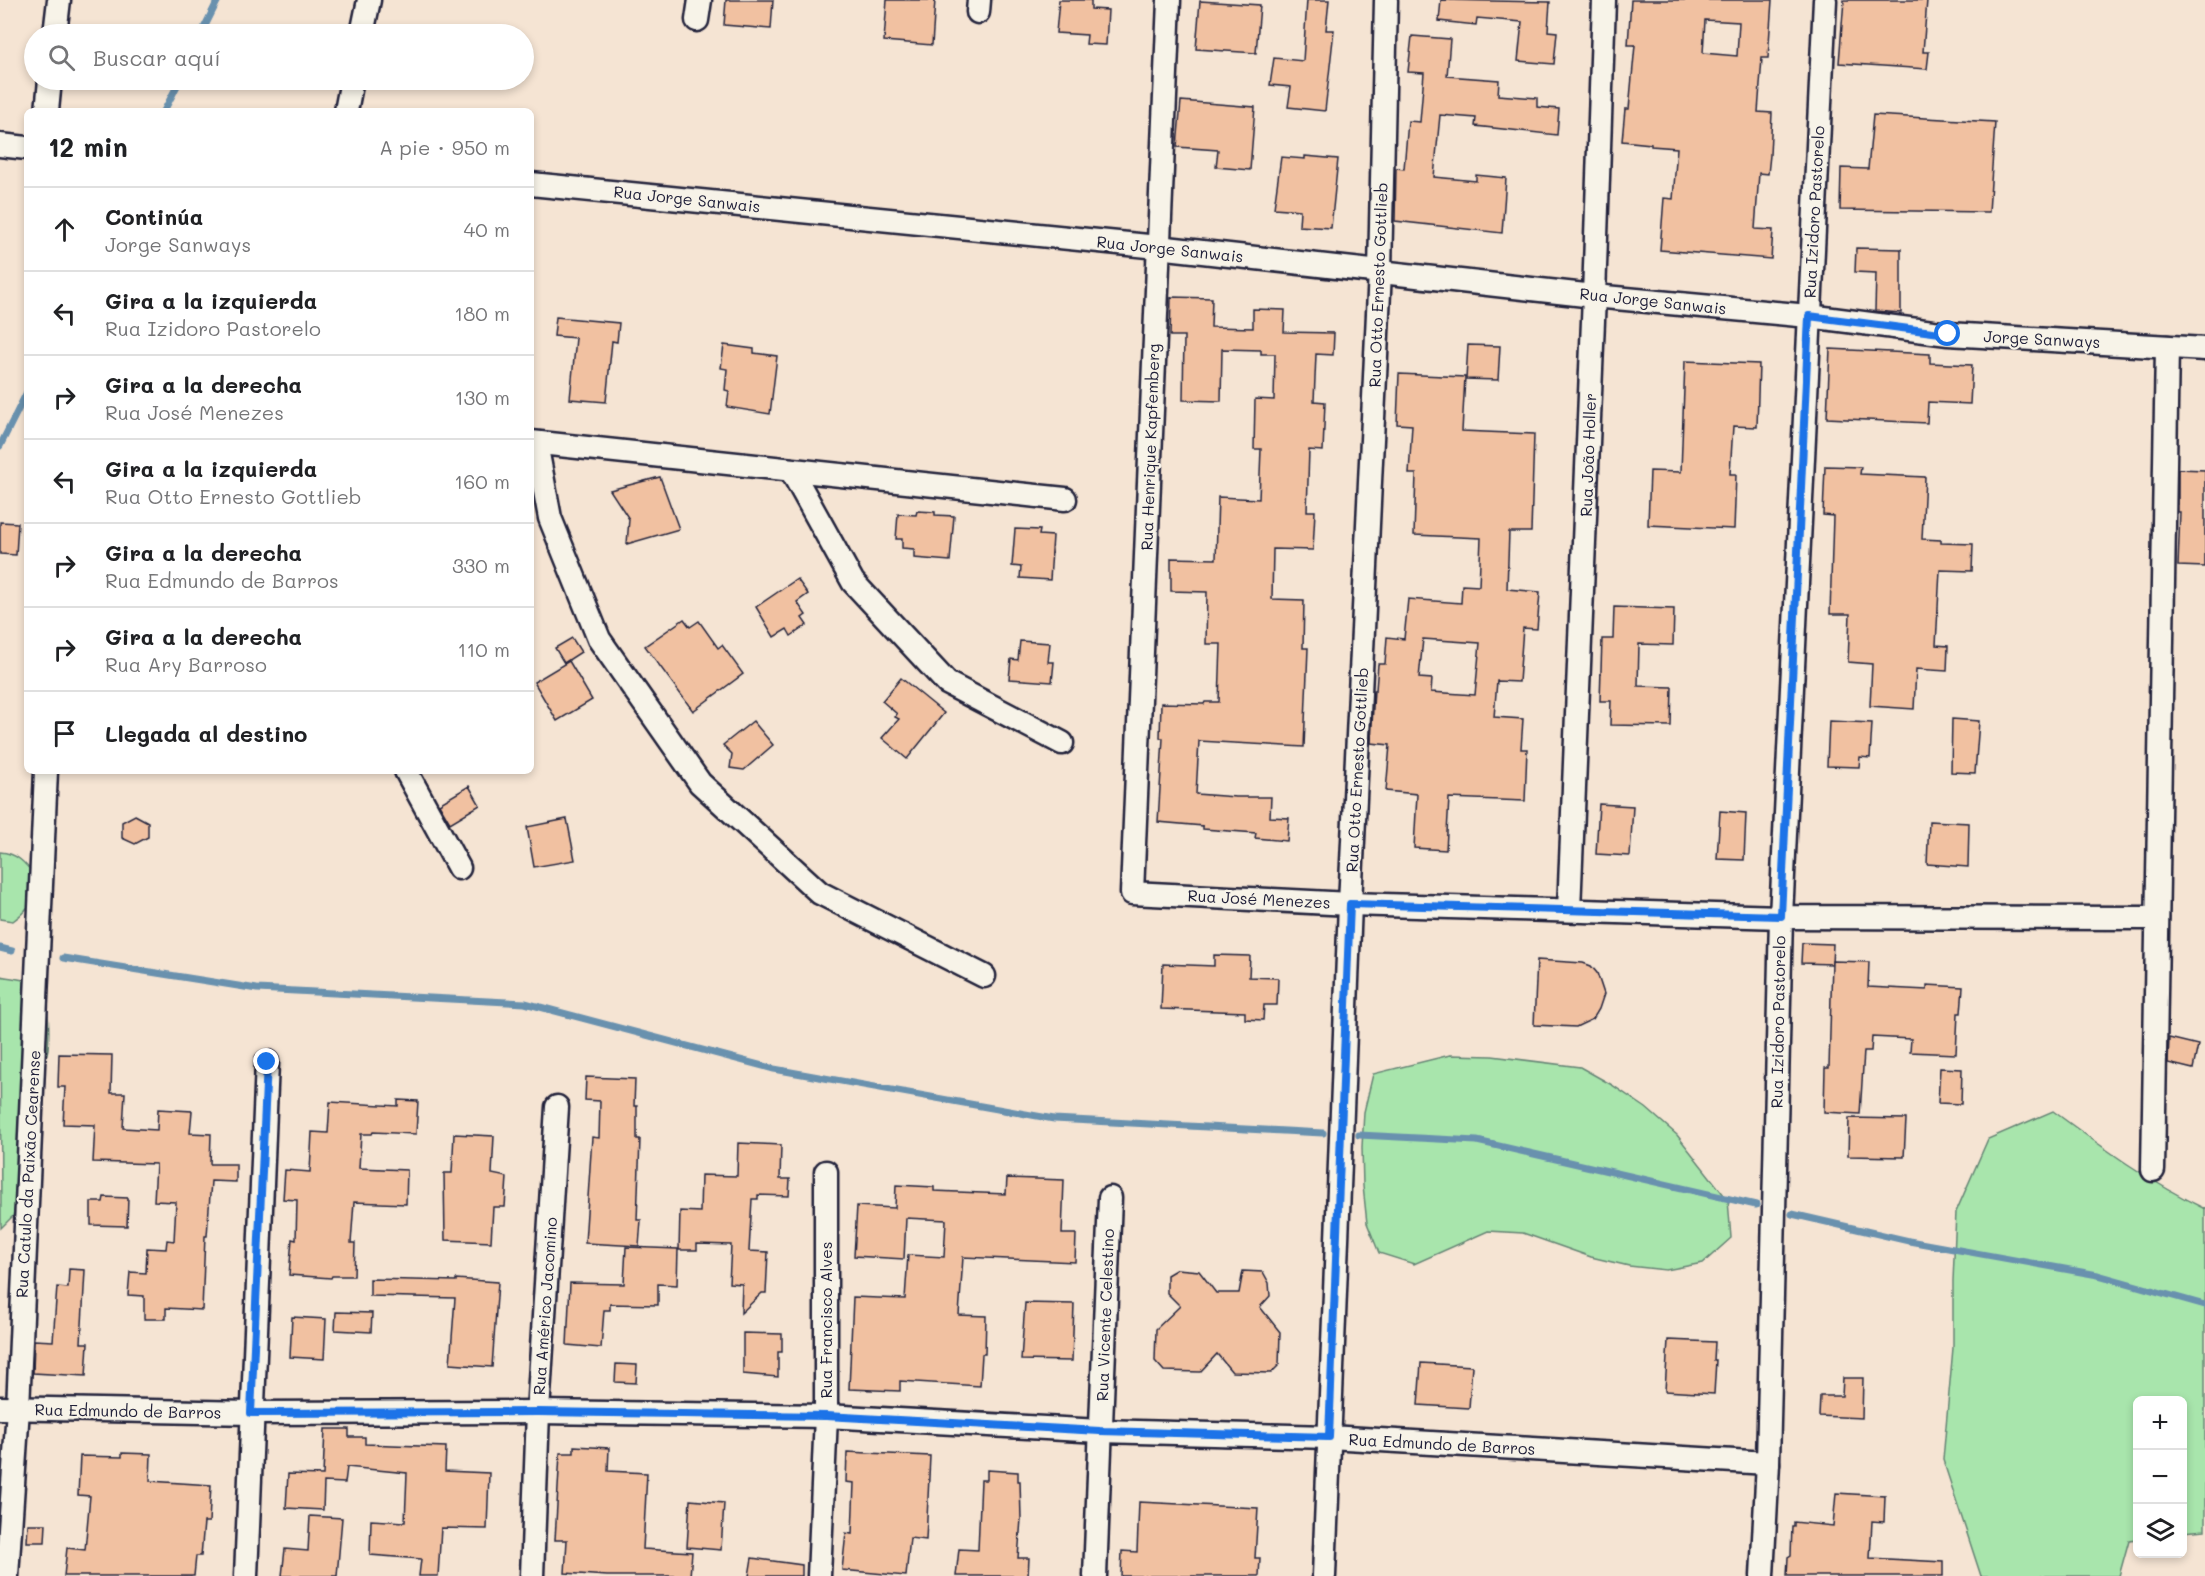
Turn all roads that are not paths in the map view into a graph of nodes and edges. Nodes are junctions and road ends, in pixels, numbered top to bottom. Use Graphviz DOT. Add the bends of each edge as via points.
graph roads {
  1 [pos="59,0"];
  2 [pos="369,0"];
  3 [pos="1169,0"];
  4 [pos="1386,0"];
  5 [pos="1604,0"];
  6 [pos="1825,0"];
  7 [pos="56,24"];
  8 [pos="364,24"];
  9 [pos="49,90"];
  10 [pos="350,90"];
  11 [pos="47,108"];
  12 [pos="346,108"];
  13 [pos="0,145"];
  14 [pos="24,147"];
  15 [pos="534,184"];
  16 [pos="1158,247"];
  17 [pos="1380,271"];
  18 [pos="1594,296"];
  19 [pos="1809,316"];
  20 [pos="2167,347"];
  21 [pos="2205,349"];
  22 [pos="534,442"];
  23 [pos="534,446"];
  24 [pos="791,470"];
  25 [pos="1065,499"];
  26 [pos="1062,743"];
  27 [pos="46,774"];
  28 [pos="408,774"];
  29 [pos="459,868"];
  30 [pos="1132,893"];
  31 [pos="1350,904"];
  32 [pos="1569,910"];
  33 [pos="1781,916"];
  34 [pos="2157,918"];
  35 [pos="984,976"];
  36 [pos="267,1062"];
  37 [pos="557,1107"];
  38 [pos="2152,1170"];
  39 [pos="826,1172"];
  40 [pos="1110,1198"];
  41 [pos="9,1408"];
  42 [pos="538,1412"];
  43 [pos="251,1413"];
  44 [pos="826,1416"];
  45 [pos="1100,1431"];
  46 [pos="1329,1437"];
  47 [pos="1768,1463"];
  48 [pos="8,1576"];
  49 [pos="246,1576"];
  50 [pos="532,1576"];
  51 [pos="819,1576"];
  52 [pos="1095,1576"];
  53 [pos="1324,1576"];
  54 [pos="1762,1576"];
  1 -- 7 [label="street"];
  2 -- 8 [label="street"];
  3 -- 16 [label="street, Rua Henrique Kapfemberg"];
  4 -- 17 [label="street, Rua Otto Ernesto Gottlieb"];
  5 -- 18 [label="street, Rua João Holler"];
  6 -- 19 [label="street, Rua Izidoro Pastorelo"];
  9 -- 11 [label="street"];
  10 -- 12 [label="street"];
  13 -- 14 [label="street"];
  15 -- 16 [label="street, Rua Jorge Sanwais"];
  16 -- 17 [label="street, Rua Jorge Sanwais"];
  16 -- 30 [label="street, Rua Henrique Kapfemberg"];
  17 -- 18 [label="street, Rua Jorge Sanwais"];
  17 -- 31 [label="street, Rua Otto Ernesto Gottlieb"];
  18 -- 19 [label="street, Rua Jorge Sanwais"];
  18 -- 32 [label="street, Rua João Holler"];
  19 -- 20 [label="street, Jorge Sanways" via="1948,334"];
  19 -- 33 [label="street, Rua Izidoro Pastorelo"];
  20 -- 21 [label="street, Jorge Sanways"];
  20 -- 34 [label="street"];
  22 -- 24 [label="street"];
  23 -- 35 [label="street" via="550,518 599,639 700,783 820,893"];
  24 -- 25 [label="street"];
  24 -- 26 [label="street" via="853,582 947,683"];
  27 -- 41 [label="street, Rua Catulo da Paixão Cearense"];
  28 -- 29 [label="street"];
  30 -- 31 [label="street, Rua José Menezes"];
  31 -- 32 [label="street, Rua José Menezes"];
  31 -- 46 [label="street, Rua Otto Ernesto Gottlieb"];
  32 -- 33 [label="street, Rua José Menezes"];
  33 -- 34 [label="street, Rua José Menezes"];
  33 -- 47 [label="street, Rua Izidoro Pastorelo"];
  34 -- 38 [label="street"];
  36 -- 43 [label="street"];
  37 -- 42 [label="street, Rua Américo Jacomino"];
  39 -- 44 [label="street, Rua Francisco Alves"];
  40 -- 45 [label="street, Rua Vicente Celestino"];
  41 -- 43 [label="street, Rua Edmundo de Barros"];
  41 -- 48 [label="street, Rua Catulo da Paixão Cearense"];
  42 -- 43 [label="street, Rua Edmundo de Barros"];
  42 -- 44 [label="street, Rua Edmundo de Barros"];
  42 -- 50 [label="street, Rua Américo Jacomino"];
  43 -- 49 [label="street"];
  44 -- 45 [label="street, Rua Edmundo de Barros"];
  44 -- 51 [label="street, Rua Francisco Alves"];
  45 -- 46 [label="street, Rua Edmundo de Barros"];
  45 -- 52 [label="street, Rua Vicente Celestino"];
  46 -- 47 [label="street, Rua Edmundo de Barros"];
  46 -- 53 [label="street, Rua Otto Ernesto Gottlieb"];
  47 -- 54 [label="street, Rua Izidoro Pastorelo"];
}
